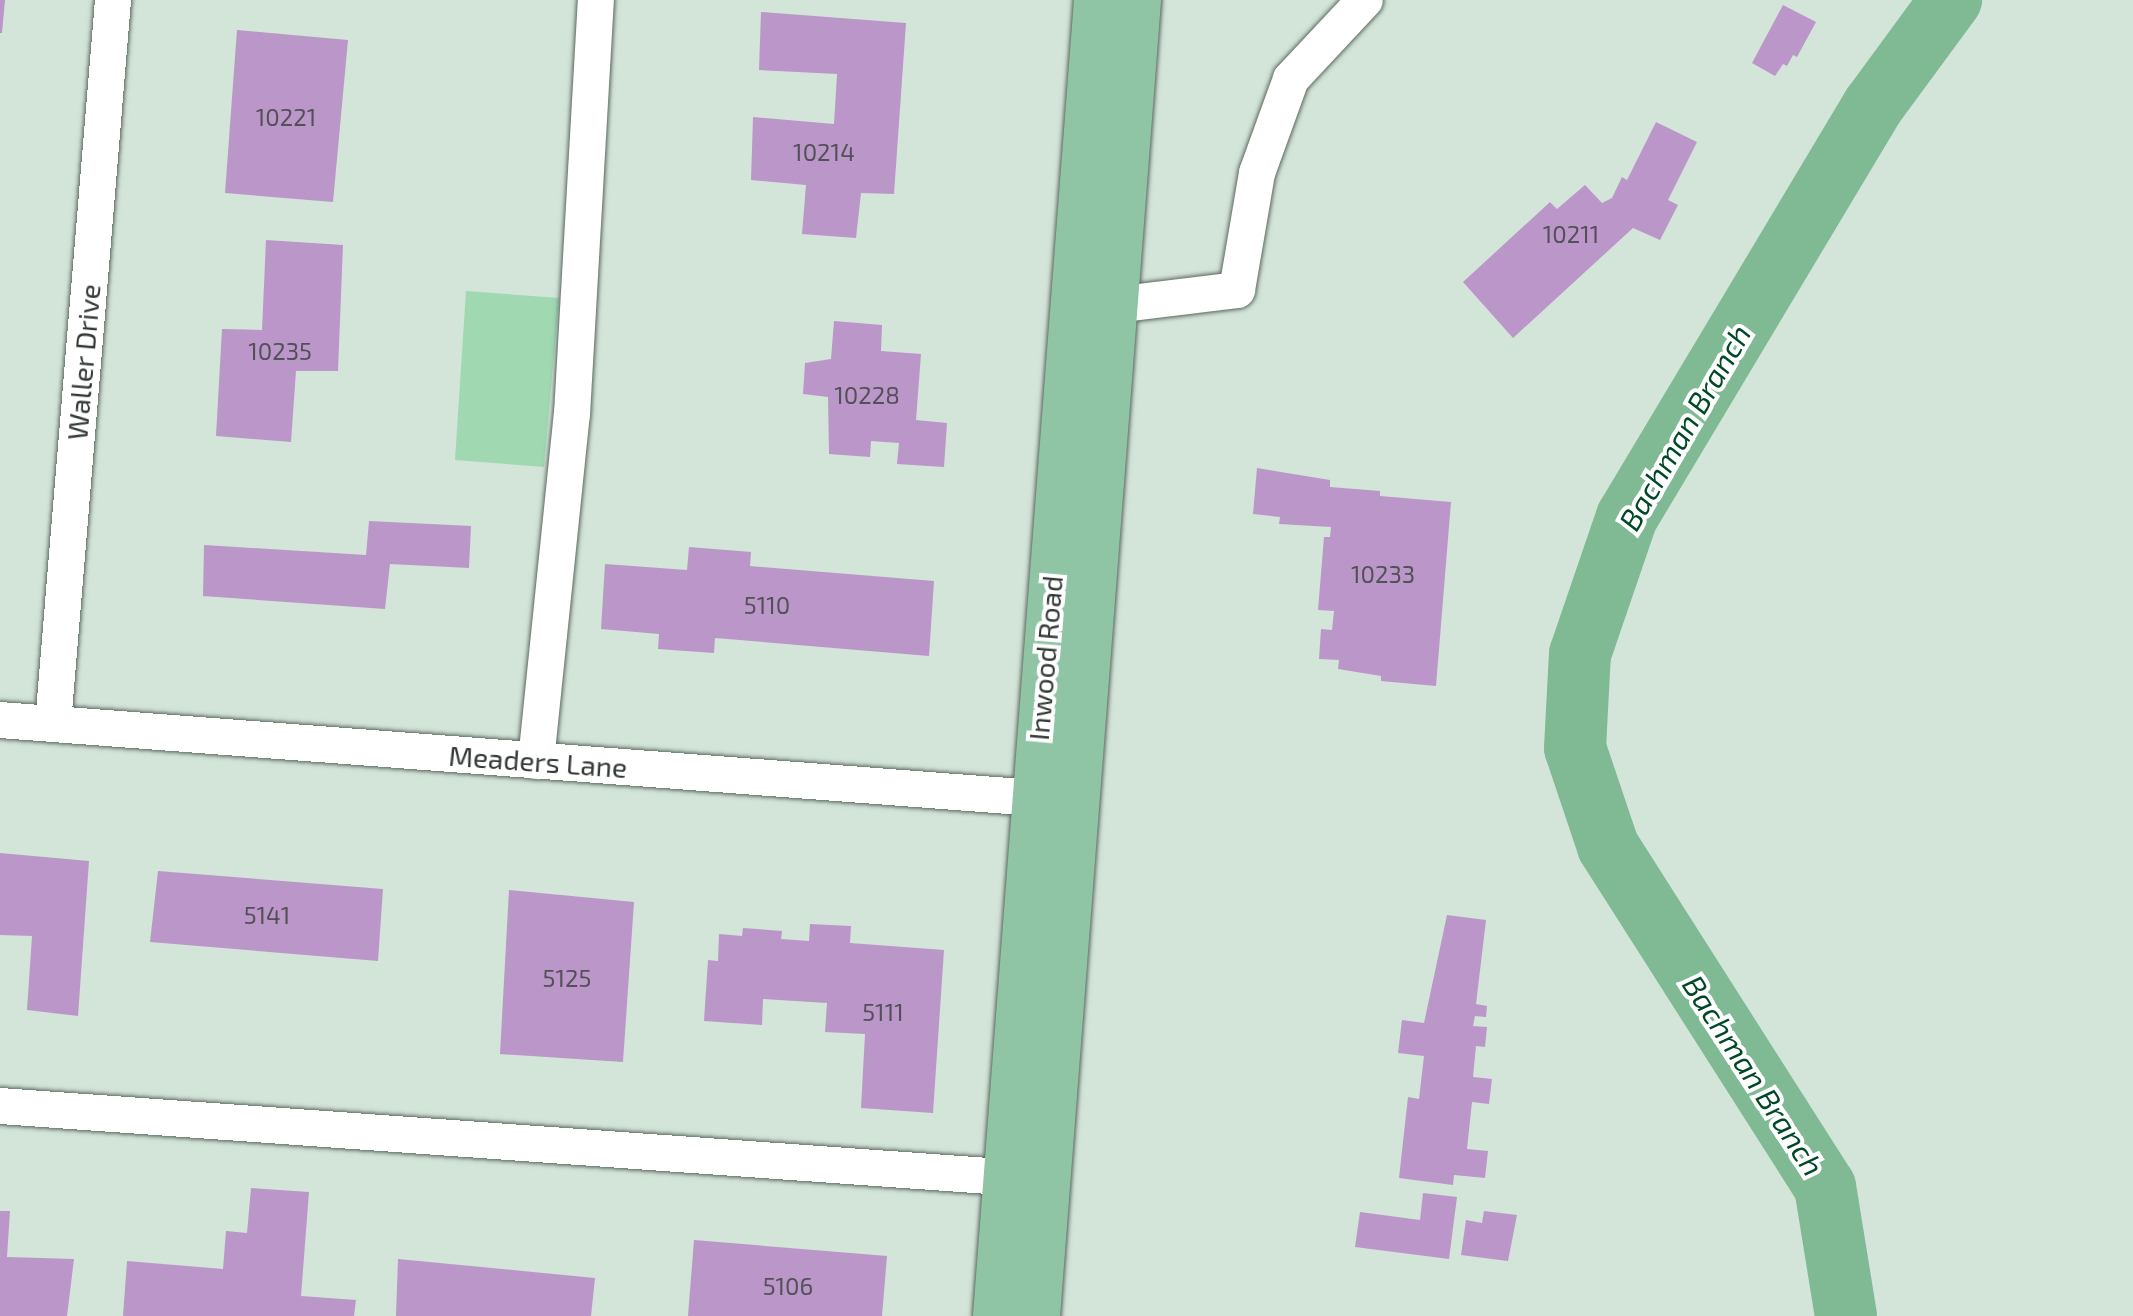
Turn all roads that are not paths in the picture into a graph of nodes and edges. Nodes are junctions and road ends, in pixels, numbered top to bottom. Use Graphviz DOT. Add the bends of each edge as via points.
graph roads {
  1 [pos="113,0"];
  2 [pos="596,0"];
  3 [pos="1096,0"];
  4 [pos="1139,0"];
  5 [pos="1365,0"];
  6 [pos="1095,304"];
  7 [pos="0,720"];
  8 [pos="53,724"];
  9 [pos="536,761"];
  10 [pos="1054,799"];
  11 [pos="0,1106"];
  12 [pos="1004,1177"];
  13 [pos="995,1316"];
  14 [pos="1038,1316"];
  1 -- 8 [label="street, Waller Drive"];
  2 -- 9 [label="street" via="572,414"];
  3 -- 6 [label="main road, Inwood Road"];
  4 -- 6 [label="main road, Inwood Road"];
  5 -- 6 [label="street" via="1291,79 1257,173 1237,290"];
  6 -- 10 [label="main road, Inwood Road"];
  7 -- 8 [label="street, Meaders Lane"];
  8 -- 9 [label="street, Meaders Lane"];
  9 -- 10 [label="street, Meaders Lane"];
  10 -- 12 [label="main road, Inwood Road"];
  10 -- 14 [label="main road, Inwood Road"];
  11 -- 12 [label="street"];
  12 -- 13 [label="main road, Inwood Road"];
}
